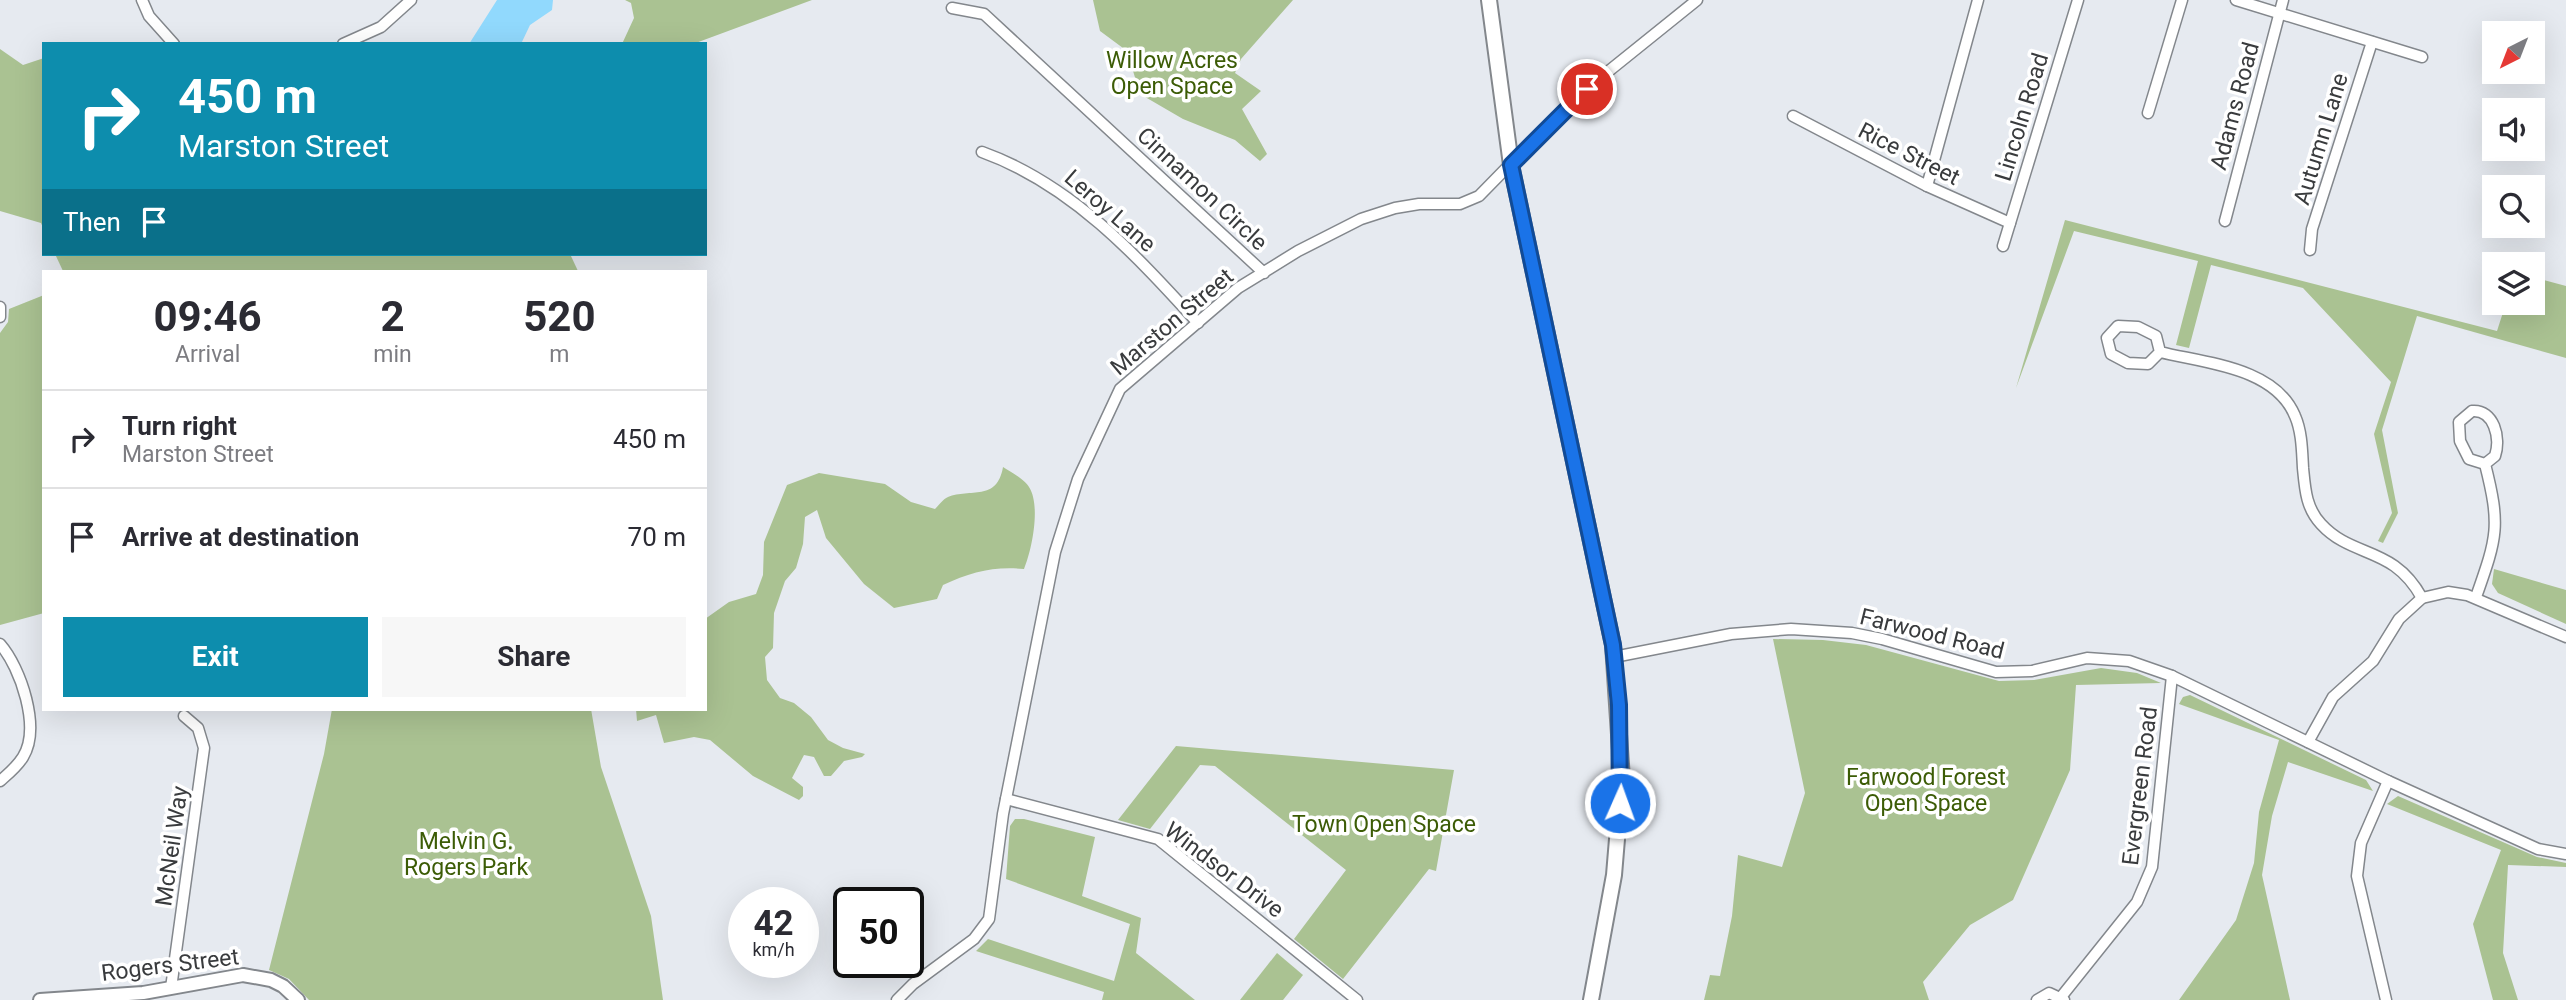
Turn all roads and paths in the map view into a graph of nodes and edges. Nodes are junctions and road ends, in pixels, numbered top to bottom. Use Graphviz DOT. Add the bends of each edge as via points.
graph roads {
  1 [pos="142,0"];
  2 [pos="411,0"];
  3 [pos="1489,0"];
  4 [pos="1697,0"];
  5 [pos="1978,0"];
  6 [pos="2078,0"];
  7 [pos="2182,0"];
  8 [pos="2236,0"];
  9 [pos="2283,0"];
  10 [pos="952,8"];
  11 [pos="2279,13"];
  12 [pos="2372,41"];
  13 [pos="172,42"];
  14 [pos="347,42"];
  15 [pos="2422,57"];
  16 [pos="2148,113"];
  17 [pos="1793,116"];
  18 [pos="982,152"];
  19 [pos="1511,165"];
  20 [pos="1927,186"];
  21 [pos="2225,221"];
  22 [pos="2010,223"];
  23 [pos="2003,246"];
  24 [pos="2310,250"];
  25 [pos="1264,273"];
  26 [pos="0,307"];
  27 [pos="0,317"];
  28 [pos="1198,323"];
  29 [pos="2160,352"];
  30 [pos="2485,464"];
  31 [pos="2476,597"];
  32 [pos="2422,598"];
  33 [pos="2566,638"];
  34 [pos="0,643"];
  35 [pos="1614,657"];
  36 [pos="2172,676"];
  37 [pos="184,716"];
  38 [pos="2308,742"];
  39 [pos="0,781"];
  40 [pos="2388,781"];
  41 [pos="1006,799"];
  42 [pos="2566,854"];
  43 [pos="171,988"];
  44 [pos="2063,999"];
  45 [pos="40,1000"];
  46 [pos="298,1000"];
  47 [pos="897,1000"];
  48 [pos="1357,1000"];
  49 [pos="1591,1000"];
  50 [pos="2037,1000"];
  51 [pos="2386,1000"];
  1 -- 13 [label="street" via="149,16"];
  2 -- 14 [label="street" via="381,27"];
  3 -- 19 [label="main road"];
  4 -- 19 [label="street, Marston Street" via="1574,99"];
  5 -- 20 [label="street"];
  6 -- 22 [label="street, Lincoln Road"];
  7 -- 16 [label="street"];
  8 -- 11 [label="street"];
  9 -- 11 [label="street, Adams Road"];
  10 -- 25 [label="street, Cinnamon Circle" via="984,13"];
  11 -- 12 [label="street"];
  11 -- 21 [label="street, Adams Road"];
  12 -- 15 [label="street"];
  12 -- 24 [label="street, Autumn Lane" via="2312,229"];
  17 -- 20 [label="street, Rice Street"];
  18 -- 28 [label="street, Leroy Lane" via="1058,189 1112,234"];
  19 -- 25 [label="street, Marston Street" via="1479,196 1460,204 1395,208 1361,219"];
  19 -- 35 [label="main road"];
  20 -- 22 [label="street, Rice Street"];
  22 -- 23 [label="street, Lincoln Road"];
  25 -- 28 [label="street, Marston Street" via="1238,288"];
  26 -- 27 [label="street"];
  28 -- 41 [label="street, Marston Street" via="1120,389 1078,479 1055,552"];
  29 -- 29 [label="street" via="2148,364 2128,363 2111,354 2107,338 2118,326 2138,327 2158,339"];
  29 -- 32 [label="street" via="2256,377 2275,389 2291,406 2299,427 2305,490 2317,519 2335,535 2398,566"];
  30 -- 30 [label="street" via="2469,459 2460,441 2459,422 2472,411 2488,415 2496,433 2497,453"];
  30 -- 31 [label="street" via="2496,535"];
  31 -- 32 [label="street" via="2448,592"];
  31 -- 33 [label="street"];
  32 -- 38 [label="street" via="2399,619 2366,668 2333,697"];
  34 -- 39 [label="street" via="25,692 29,734 23,757"];
  35 -- 36 [label="street, Farwood Road" via="1731,634 1821,630 1897,642 1996,672 2032,671 2078,659 2106,658"];
  35 -- 49 [label="main road" via="1622,779 1614,876"];
  36 -- 38 [label="street, Farwood Road"];
  36 -- 44 [label="street, Evergreen Road" via="2152,867 2137,902"];
  37 -- 43 [label="street, McNeil Way" via="198,727 204,748"];
  38 -- 40 [label="street, Farwood Road"];
  40 -- 42 [label="street, Farwood Road" via="2538,849"];
  40 -- 51 [label="street" via="2361,843 2357,876"];
  41 -- 47 [label="street, Marston Street" via="989,919 974,940"];
  41 -- 48 [label="street, Windsor Drive" via="1158,839"];
  43 -- 45 [label="street, Rogers Street"];
  43 -- 46 [label="street, Rogers Street" via="243,975 271,980"];
  44 -- 50 [label="street, Evergreen Road" via="2049,993"];
}
